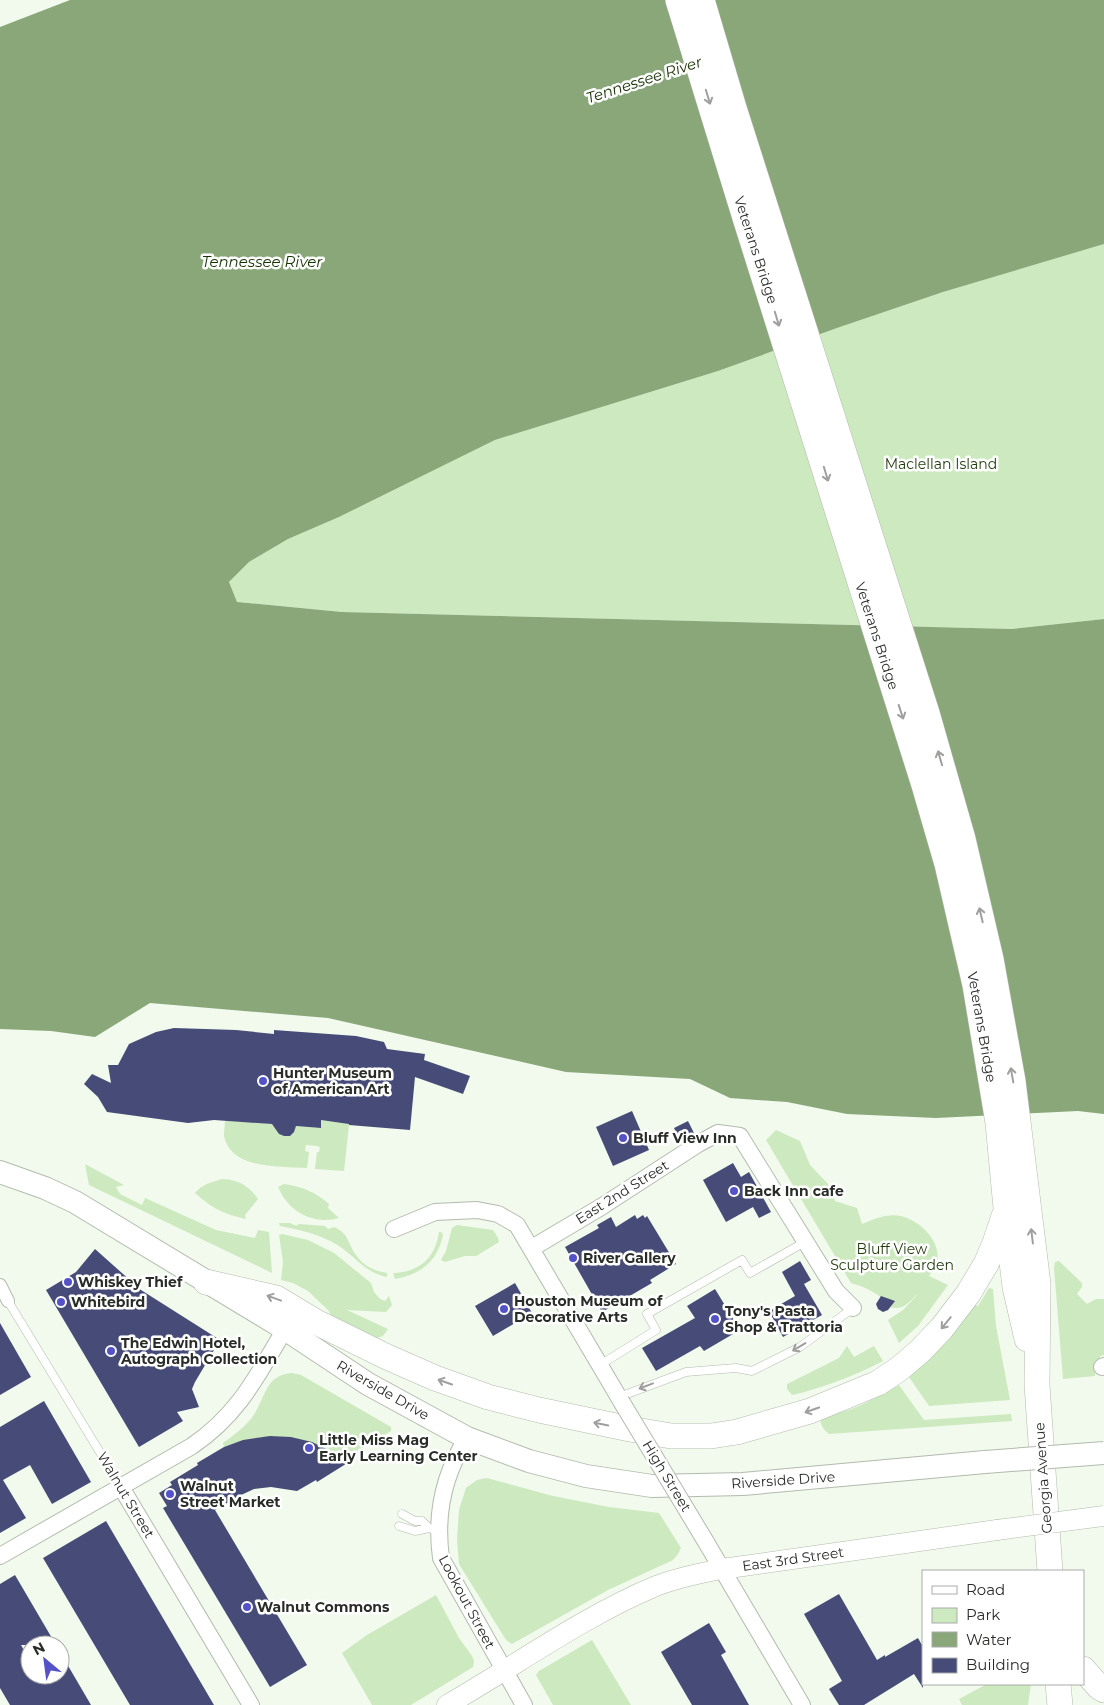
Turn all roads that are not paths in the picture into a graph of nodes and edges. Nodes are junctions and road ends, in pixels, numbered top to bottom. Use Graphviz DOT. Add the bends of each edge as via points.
graph roads {
  1 [pos="678,0"];
  2 [pos="702,0"];
  3 [pos="0,1172"];
  4 [pos="1006,1208"];
  5 [pos="394,1229"];
  6 [pos="805,1242"];
  7 [pos="532,1248"];
  8 [pos="206,1282"];
  9 [pos="1026,1285"];
  10 [pos="0,1286"];
  11 [pos="8,1301"];
  12 [pos="853,1308"];
  13 [pos="285,1329"];
  14 [pos="600,1365"];
  15 [pos="620,1399"];
  16 [pos="466,1438"];
  17 [pos="1104,1453"];
  18 [pos="121,1487"];
  19 [pos="402,1514"];
  20 [pos="1104,1516"];
  21 [pos="400,1526"];
  22 [pos="434,1529"];
  23 [pos="0,1556"];
  24 [pos="722,1569"];
  25 [pos="1050,1570"];
  26 [pos="1084,1670"];
  27 [pos="504,1671"];
  28 [pos="1058,1685"];
  29 [pos="1104,1690"];
  30 [pos="249,1704"];
  31 [pos="447,1705"];
  32 [pos="524,1705"];
  33 [pos="802,1705"];
  34 [pos="1060,1705"];
  1 -- 4 [label="main road, Veterans Bridge, one-way" via="947,864 984,1033 998,1123"];
  9 -- 2 [label="main road, Veterans Bridge, one-way" via="1013,1081 991,959 963,839 927,713"];
  3 -- 8 [label="main road, Riverside Drive" via="45,1188 104,1219"];
  4 -- 8 [label="main road, one-way" via="995,1243 975,1284 920,1352 878,1383 810,1412 711,1436 671,1436 589,1422 488,1396 434,1378 385,1356 276,1298"];
  4 -- 9 [label="main road, Veterans Bridge"];
  5 -- 7 [label="street, High Street" via="436,1212 477,1210 498,1214 518,1225"];
  6 -- 7 [label="street, East 2nd Street" via="740,1136 718,1133"];
  6 -- 12 [label="street" via="836,1291"];
  6 -- 14 [label="lane" via="750,1273 742,1260 648,1314 656,1330"];
  7 -- 14 [label="street, High Street"];
  8 -- 13 [label="main road, Riverside Drive"];
  9 -- 25 [label="main road, Georgia Avenue" via="1037,1385"];
  10 -- 11 [label="street, Walnut Street"];
  11 -- 18 [label="lane, Walnut Street"];
  12 -- 15 [label="lane, one-way" via="800,1347 752,1371 736,1368 686,1372"];
  13 -- 16 [label="main road, Riverside Drive" via="368,1384"];
  13 -- 18 [label="street" via="244,1397 219,1426 192,1446"];
  14 -- 15 [label="street, High Street"];
  15 -- 24 [label="street, High Street, bridge"];
  16 -- 17 [label="main road, Riverside Drive, bridge" via="529,1461 586,1476 652,1486 743,1484"];
  16 -- 22 [label="street, Lookout Street" via="448,1473"];
  18 -- 23 [label="street"];
  18 -- 30 [label="street, Walnut Street"];
  19 -- 22 [label="lane"];
  20 -- 24 [label="street, East 3rd Street, bridge"];
  21 -- 22 [label="lane" via="415,1531"];
  22 -- 27 [label="street, Lookout Street" via="441,1558"];
  24 -- 27 [label="street, East 3rd Street" via="657,1586 598,1615"];
  24 -- 33 [label="street, High Street"];
  26 -- 29 [label="main road"];
  27 -- 31 [label="street, East 3rd Street"];
  27 -- 32 [label="street, Lookout Street"];
  28 -- 34 [label="main road"];
}
